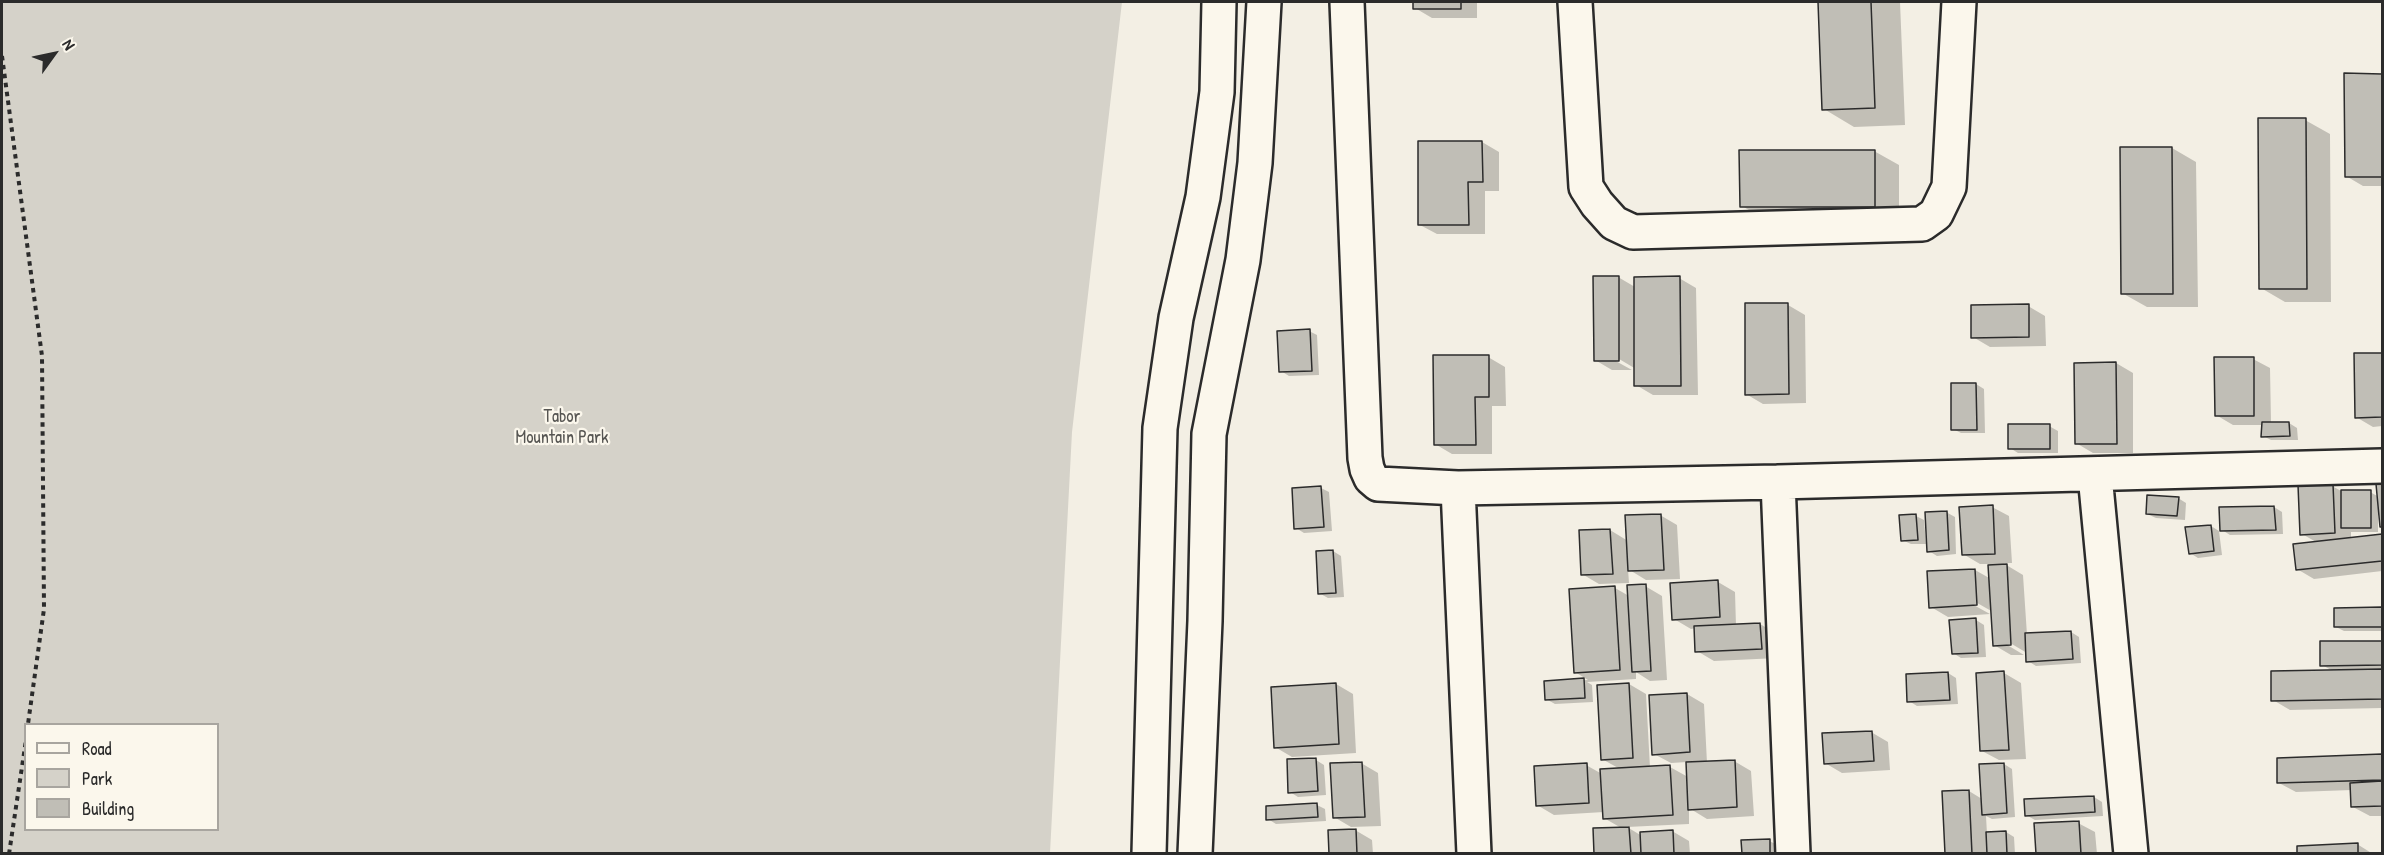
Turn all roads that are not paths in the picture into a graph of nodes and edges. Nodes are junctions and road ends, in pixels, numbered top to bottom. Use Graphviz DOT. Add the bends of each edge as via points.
graph roads {
  1 [pos="1219,2"];
  2 [pos="1264,2"];
  3 [pos="1347,2"];
  4 [pos="1575,2"];
  5 [pos="1959,2"];
  6 [pos="2382,466"];
  7 [pos="2094,475"];
  8 [pos="1778,482"];
  9 [pos="1458,488"];
  10 [pos="1149,854"];
  11 [pos="1195,854"];
  12 [pos="1473,854"];
  13 [pos="1793,854"];
  14 [pos="2131,854"];
  1 -- 10 [label="street" via="1217,92 1160,428"];
  2 -- 11 [label="street" via="1255,163 1243,260 1209,434"];
  3 -- 9 [label="street" via="1367,469 1378,484"];
  4 -- 5 [label="street" via="1586,187 1614,223 1633,232 1922,224 1936,214 1949,187"];
  6 -- 7 [label="street"];
  7 -- 8 [label="street"];
  7 -- 14 [label="street"];
  8 -- 9 [label="street"];
  8 -- 13 [label="street"];
  9 -- 12 [label="street"];
}
